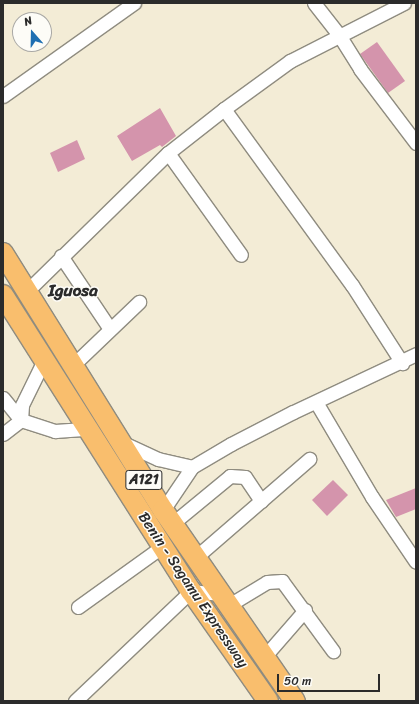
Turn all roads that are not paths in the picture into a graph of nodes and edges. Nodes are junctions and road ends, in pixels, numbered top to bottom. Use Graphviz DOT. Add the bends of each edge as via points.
graph roads {
  1 [pos="134,3"];
  2 [pos="314,3"];
  3 [pos="404,3"];
  4 [pos="339,35"];
  5 [pos="3,96"];
  6 [pos="224,109"];
  7 [pos="416,144"];
  8 [pos="168,153"];
  9 [pos="3,252"];
  10 [pos="241,255"];
  11 [pos="61,256"];
  12 [pos="26,292"];
  13 [pos="3,295"];
  14 [pos="139,302"];
  15 [pos="110,329"];
  16 [pos="416,354"];
  17 [pos="44,360"];
  18 [pos="402,363"];
  19 [pos="72,366"];
  20 [pos="3,398"];
  21 [pos="316,402"];
  22 [pos="20,420"];
  23 [pos="87,429"];
  24 [pos="3,434"];
  25 [pos="121,442"];
  26 [pos="309,460"];
  27 [pos="192,467"];
  28 [pos="261,501"];
  29 [pos="168,517"];
  30 [pos="163,546"];
  31 [pos="196,557"];
  32 [pos="416,562"];
  33 [pos="191,591"];
  34 [pos="225,599"];
  35 [pos="78,607"];
  36 [pos="305,610"];
  37 [pos="333,651"];
  38 [pos="264,656"];
  39 [pos="75,701"];
  40 [pos="268,701"];
  41 [pos="295,701"];
  1 -- 5 [label="street"];
  2 -- 4 [label="street"];
  3 -- 4 [label="street"];
  4 -- 6 [label="street" via="290,61"];
  4 -- 7 [label="street" via="360,69"];
  6 -- 8 [label="street"];
  6 -- 18 [label="street" via="343,272"];
  8 -- 10 [label="street"];
  8 -- 11 [label="street"];
  9 -- 12 [label="highway, A121"];
  11 -- 12 [label="street"];
  11 -- 15 [label="street"];
  12 -- 19 [label="highway, A121"];
  13 -- 17 [label="highway, Benin - Sagamu Expressway / A121"];
  14 -- 15 [label="street"];
  15 -- 19 [label="street"];
  16 -- 18 [label="street"];
  17 -- 22 [label="street" via="22,405"];
  17 -- 23 [label="highway, Benin - Sagamu Expressway / A121"];
  18 -- 21 [label="street"];
  19 -- 25 [label="highway, A121"];
  20 -- 22 [label="street"];
  21 -- 27 [label="street" via="231,444"];
  21 -- 32 [label="street" via="372,497"];
  22 -- 23 [label="street" via="55,431"];
  22 -- 24 [label="street"];
  23 -- 30 [label="highway, Benin - Sagamu Expressway / A121"];
  25 -- 27 [label="street" via="158,459"];
  25 -- 29 [label="highway, A121"];
  26 -- 28 [label="street"];
  27 -- 29 [label="street"];
  28 -- 29 [label="street" via="245,477 230,476"];
  28 -- 31 [label="street"];
  29 -- 31 [label="highway, A121"];
  30 -- 33 [label="highway, Benin - Sagamu Expressway / A121"];
  30 -- 35 [label="street"];
  31 -- 34 [label="highway, A121"];
  33 -- 34 [label="street"];
  33 -- 39 [label="street"];
  33 -- 40 [label="highway, Benin - Sagamu Expressway / A121"];
  34 -- 36 [label="street" via="275,580 282,581"];
  34 -- 38 [label="highway, A121"];
  36 -- 37 [label="street"];
  36 -- 38 [label="street"];
  38 -- 41 [label="highway, A121"];
}
